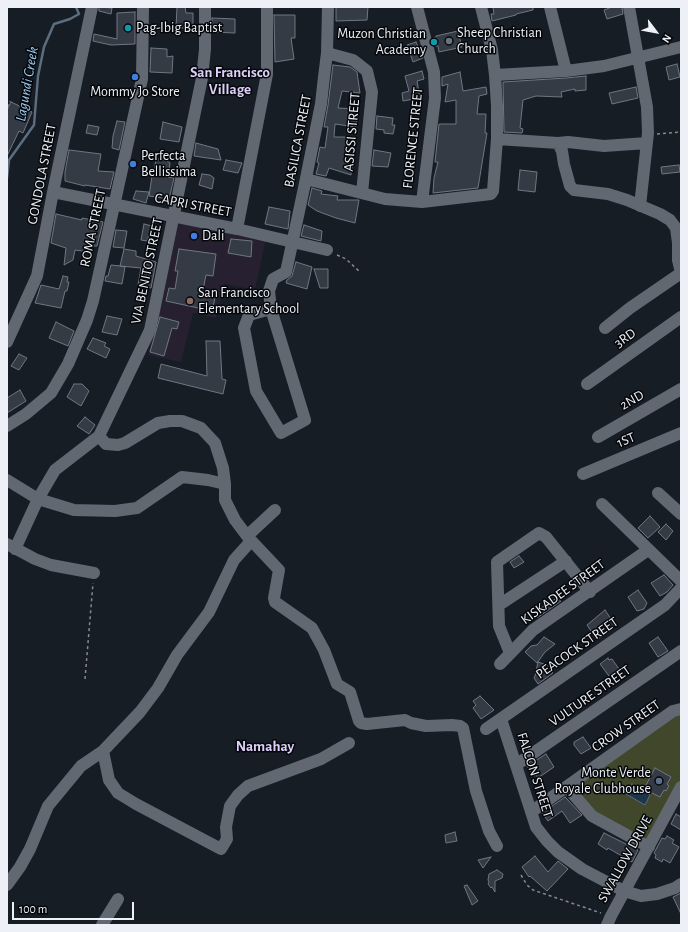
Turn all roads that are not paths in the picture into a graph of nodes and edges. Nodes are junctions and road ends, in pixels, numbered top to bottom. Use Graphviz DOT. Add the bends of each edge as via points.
graph roads {
  1 [pos="92,7"];
  2 [pos="143,7"];
  3 [pos="205,7"];
  4 [pos="267,7"];
  5 [pos="328,7"];
  6 [pos="418,7"];
  7 [pos="481,7"];
  8 [pos="550,7"];
  9 [pos="629,7"];
  10 [pos="681,47"];
  11 [pos="327,53"];
  12 [pos="637,57"];
  13 [pos="566,71"];
  14 [pos="495,75"];
  15 [pos="648,138"];
  16 [pos="497,139"];
  17 [pos="558,143"];
  18 [pos="306,179"];
  19 [pos="53,192"];
  20 [pos="362,193"];
  21 [pos="422,202"];
  22 [pos="114,204"];
  23 [pos="640,206"];
  24 [pos="174,216"];
  25 [pos="237,229"];
  26 [pos="292,242"];
  27 [pos="327,250"];
  28 [pos="681,273"];
  29 [pos="271,309"];
  30 [pos="681,317"];
  31 [pos="605,328"];
  32 [pos="7,342"];
  33 [pos="587,384"];
  34 [pos="681,389"];
  35 [pos="7,426"];
  36 [pos="681,433"];
  37 [pos="99,436"];
  38 [pos="598,437"];
  39 [pos="583,474"];
  40 [pos="7,480"];
  41 [pos="225,484"];
  42 [pos="658,493"];
  43 [pos="38,498"];
  44 [pos="602,504"];
  45 [pos="275,510"];
  46 [pos="681,514"];
  47 [pos="249,538"];
  48 [pos="10,548"];
  49 [pos="648,550"];
  50 [pos="566,561"];
  51 [pos="94,574"];
  52 [pos="681,581"];
  53 [pos="681,588"];
  54 [pos="590,592"];
  55 [pos="499,605"];
  56 [pos="681,651"];
  57 [pos="510,653"];
  58 [pos="500,664"];
  59 [pos="681,709"];
  60 [pos="501,719"];
  61 [pos="486,729"];
  62 [pos="349,743"];
  63 [pos="103,751"];
  64 [pos="516,765"];
  65 [pos="567,786"];
  66 [pos="681,786"];
  67 [pos="531,812"];
  68 [pos="497,846"];
  69 [pos="649,847"];
  70 [pos="681,884"];
  71 [pos="7,885"];
  72 [pos="624,891"];
  73 [pos="118,899"];
  74 [pos="609,920"];
  75 [pos="102,925"];
  1 -- 19 [label="street, GONDOLA STREET"];
  2 -- 22 [label="street, ROMA STREET" via="142,79"];
  3 -- 24 [label="street, VIA BENITO STREET" via="202,78"];
  4 -- 25 [label="street" via="267,74"];
  5 -- 11 [label="street, BASILICA STREET"];
  6 -- 21 [label="street, FLORENCE STREET" via="434,72 435,98"];
  7 -- 14 [label="street" via="492,50"];
  8 -- 13 [label="street"];
  9 -- 12 [label="street"];
  10 -- 12 [label="street"];
  11 -- 18 [label="street, BASILICA STREET" via="321,104"];
  11 -- 20 [label="street, ASISSI STREET" via="353,60 367,71 372,92"];
  12 -- 13 [label="street" via="604,66"];
  12 -- 15 [label="street" via="647,107"];
  13 -- 14 [label="street"];
  14 -- 16 [label="street"];
  15 -- 17 [label="street" via="604,146"];
  15 -- 23 [label="street"];
  16 -- 17 [label="street"];
  16 -- 21 [label="street" via="491,194"];
  17 -- 23 [label="street" via="570,186 574,190 608,194"];
  18 -- 20 [label="street"];
  18 -- 26 [label="street, BASILICA STREET"];
  19 -- 22 [label="street, CAPRI STREET"];
  19 -- 32 [label="street, GONDOLA STREET" via="37,276"];
  20 -- 21 [label="street" via="386,199"];
  22 -- 24 [label="street, CAPRI STREET"];
  22 -- 35 [label="street, ROMA STREET" via="93,301 68,364 51,393"];
  23 -- 28 [label="street" via="670,220 676,228"];
  24 -- 25 [label="street, CAPRI STREET"];
  24 -- 37 [label="street, VIA BENITO STREET" via="150,330"];
  25 -- 26 [label="street, CAPRI STREET"];
  26 -- 27 [label="street, CAPRI STREET"];
  26 -- 29 [label="street, BASILICA STREET" via="286,272 273,279 269,291"];
  28 -- 31 [label="street"];
  29 -- 29 [label="street" via="305,420 281,433 256,391 244,328 249,315"];
  30 -- 33 [label="street, 3RD"];
  34 -- 38 [label="street, 2ND"];
  36 -- 39 [label="street, 1ST"];
  37 -- 41 [label="street" via="106,444 118,445 158,423 182,422 200,428 215,443"];
  37 -- 43 [label="street, VIA BENITO STREET" via="55,470"];
  40 -- 43 [label="street"];
  41 -- 43 [label="street" via="182,477 137,508 115,511 74,510"];
  41 -- 47 [label="street" via="225,500 235,520"];
  42 -- 46 [label="street"];
  43 -- 48 [label="street, VIA BENITO STREET"];
  44 -- 49 [label="street"];
  45 -- 47 [label="street"];
  47 -- 63 [label="street" via="234,560 209,612 177,656 158,688 140,712"];
  47 -- 68 [label="street" via="279,570 274,598 276,602 312,628 337,684 350,692 361,723 405,720 426,726 452,725 463,728 476,792 489,831"];
  48 -- 51 [label="street" via="51,565"];
  49 -- 52 [label="street"];
  49 -- 54 [label="street, KISKADEE STREET"];
  50 -- 54 [label="street"];
  50 -- 55 [label="street"];
  50 -- 55 [label="street" via="546,537 539,533 497,562"];
  53 -- 60 [label="street, PEACOCK STREET" via="665,605"];
  54 -- 57 [label="street, KISKADEE STREET" via="533,630"];
  55 -- 57 [label="street" via="500,626"];
  56 -- 64 [label="street, VULTURE STREET"];
  57 -- 58 [label="street, KISKADEE STREET"];
  59 -- 65 [label="street, CROW STREET" via="673,711"];
  60 -- 61 [label="street, PEACOCK STREET"];
  60 -- 64 [label="street, FALCON STREET"];
  62 -- 63 [label="street" via="321,759 248,786 230,806 226,827 227,839 221,849 118,793 109,780"];
  63 -- 71 [label="street" via="80,766 48,806 30,849"];
  64 -- 67 [label="street, FALCON STREET"];
  65 -- 67 [label="street, CROW STREET"];
  65 -- 69 [label="street" via="592,816"];
  66 -- 69 [label="street, SWALLOW DRIVE"];
  67 -- 72 [label="street, FALCON STREET" via="536,827 558,852 582,869"];
  69 -- 72 [label="street, SWALLOW DRIVE"];
  70 -- 72 [label="street, FALCON STREET" via="646,896"];
  72 -- 74 [label="street, SWALLOW DRIVE"];
  73 -- 75 [label="street"];
}
